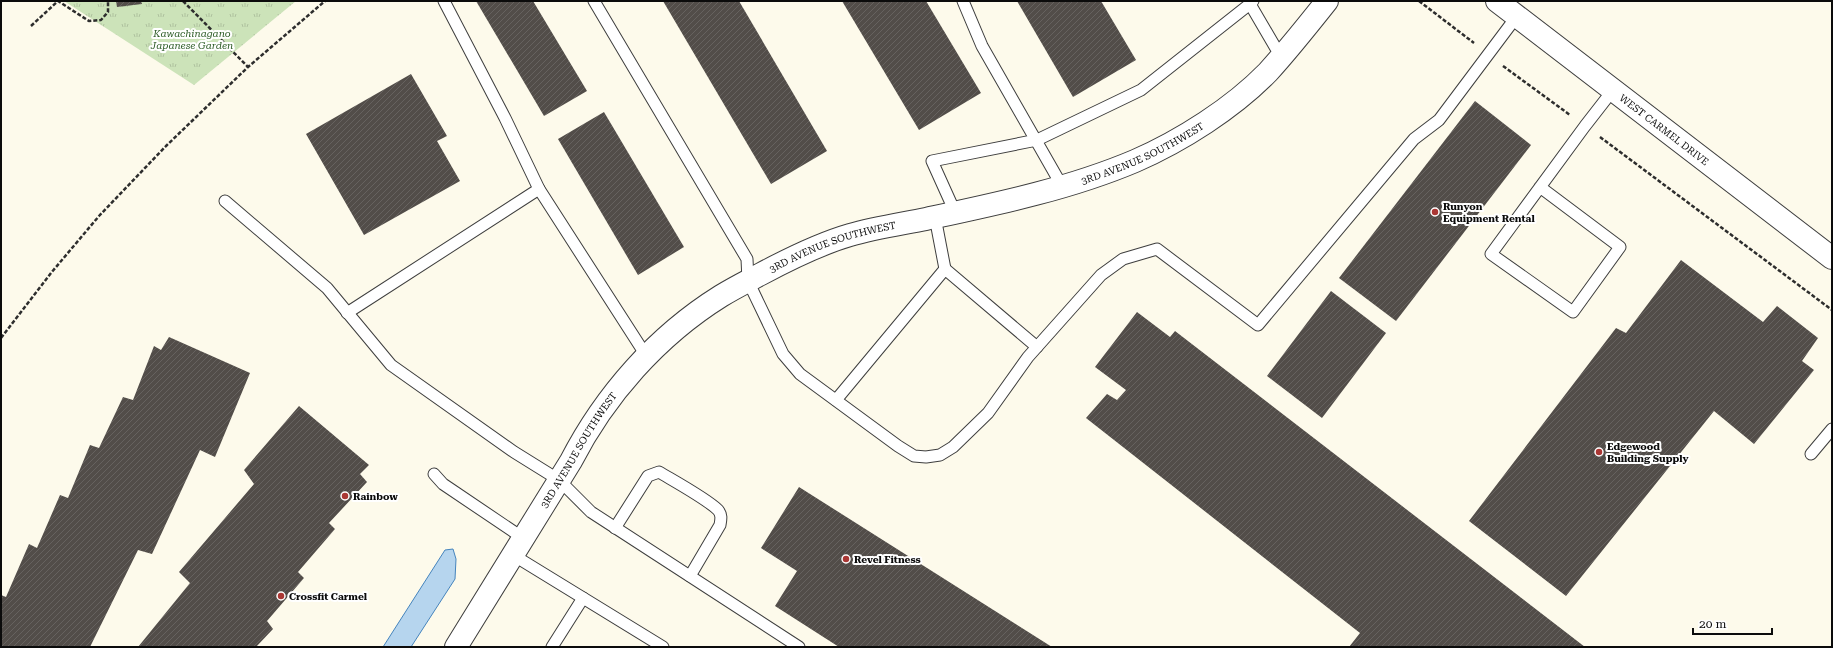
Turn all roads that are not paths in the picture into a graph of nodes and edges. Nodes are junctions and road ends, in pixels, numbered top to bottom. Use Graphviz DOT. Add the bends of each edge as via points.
graph roads {
  1 [pos="444,1"];
  2 [pos="594,1"];
  3 [pos="963,1"];
  4 [pos="1327,1"];
  5 [pos="1497,1"];
  6 [pos="1252,2"];
  7 [pos="1517,16"];
  8 [pos="1281,57"];
  9 [pos="1613,90"];
  10 [pos="1036,140"];
  11 [pos="1062,186"];
  12 [pos="1540,187"];
  13 [pos="539,189"];
  14 [pos="225,201"];
  15 [pos="945,215"];
  16 [pos="1832,258"];
  17 [pos="945,269"];
  18 [pos="748,281"];
  19 [pos="348,312"];
  20 [pos="1037,347"];
  21 [pos="647,357"];
  22 [pos="836,400"];
  23 [pos="1832,429"];
  24 [pos="1811,454"];
  25 [pos="434,474"];
  26 [pos="559,480"];
  27 [pos="615,528"];
  28 [pos="518,546"];
  29 [pos="690,576"];
  30 [pos="583,598"];
  31 [pos="650,644"];
  32 [pos="456,647"];
  33 [pos="552,647"];
  34 [pos="663,647"];
  35 [pos="799,647"];
  1 -- 13 [label="lane"];
  2 -- 18 [label="lane" via="747,259"];
  3 -- 10 [label="lane" via="982,46"];
  4 -- 8 [label="street, 3RD AVENUE SOUTHWEST"];
  5 -- 7 [label="street, WEST CARMEL DRIVE"];
  6 -- 8 [label="lane"];
  6 -- 10 [label="lane" via="1141,90"];
  7 -- 9 [label="street, WEST CARMEL DRIVE"];
  7 -- 20 [label="lane" via="1439,120 1414,139 1258,325 1157,249 1123,259 1101,275"];
  8 -- 11 [label="street, 3RD AVENUE SOUTHWEST" via="1232,103 1190,132 1135,161"];
  9 -- 12 [label="lane"];
  9 -- 16 [label="street, WEST CARMEL DRIVE"];
  10 -- 11 [label="lane"];
  10 -- 15 [label="lane" via="932,161"];
  11 -- 15 [label="street, 3RD AVENUE SOUTHWEST"];
  12 -- 12 [label="lane" via="1491,254 1574,312 1620,247"];
  13 -- 19 [label="lane"];
  13 -- 21 [label="lane"];
  14 -- 19 [label="lane" via="327,288"];
  15 -- 17 [label="lane"];
  15 -- 18 [label="street, 3RD AVENUE SOUTHWEST" via="850,235 813,248"];
  17 -- 20 [label="lane"];
  17 -- 22 [label="lane"];
  18 -- 21 [label="street, 3RD AVENUE SOUTHWEST" via="720,296 671,334"];
  18 -- 22 [label="lane" via="783,354 800,374"];
  19 -- 26 [label="lane" via="391,365 514,452"];
  20 -- 22 [label="lane" via="988,413 953,447 940,455 914,456"];
  21 -- 26 [label="street, 3RD AVENUE SOUTHWEST" via="612,395 587,430"];
  23 -- 24 [label="lane"];
  25 -- 28 [label="lane"];
  26 -- 27 [label="lane" via="591,512"];
  26 -- 28 [label="street, 3RD AVENUE SOUTHWEST"];
  27 -- 29 [label="lane"];
  27 -- 29 [label="lane" via="648,476 659,472 710,504 722,518"];
  28 -- 30 [label="lane"];
  28 -- 32 [label="street, 3RD AVENUE SOUTHWEST"];
  29 -- 35 [label="lane"];
  30 -- 31 [label="lane"];
  30 -- 33 [label="lane"];
  31 -- 34 [label="lane"];
}
